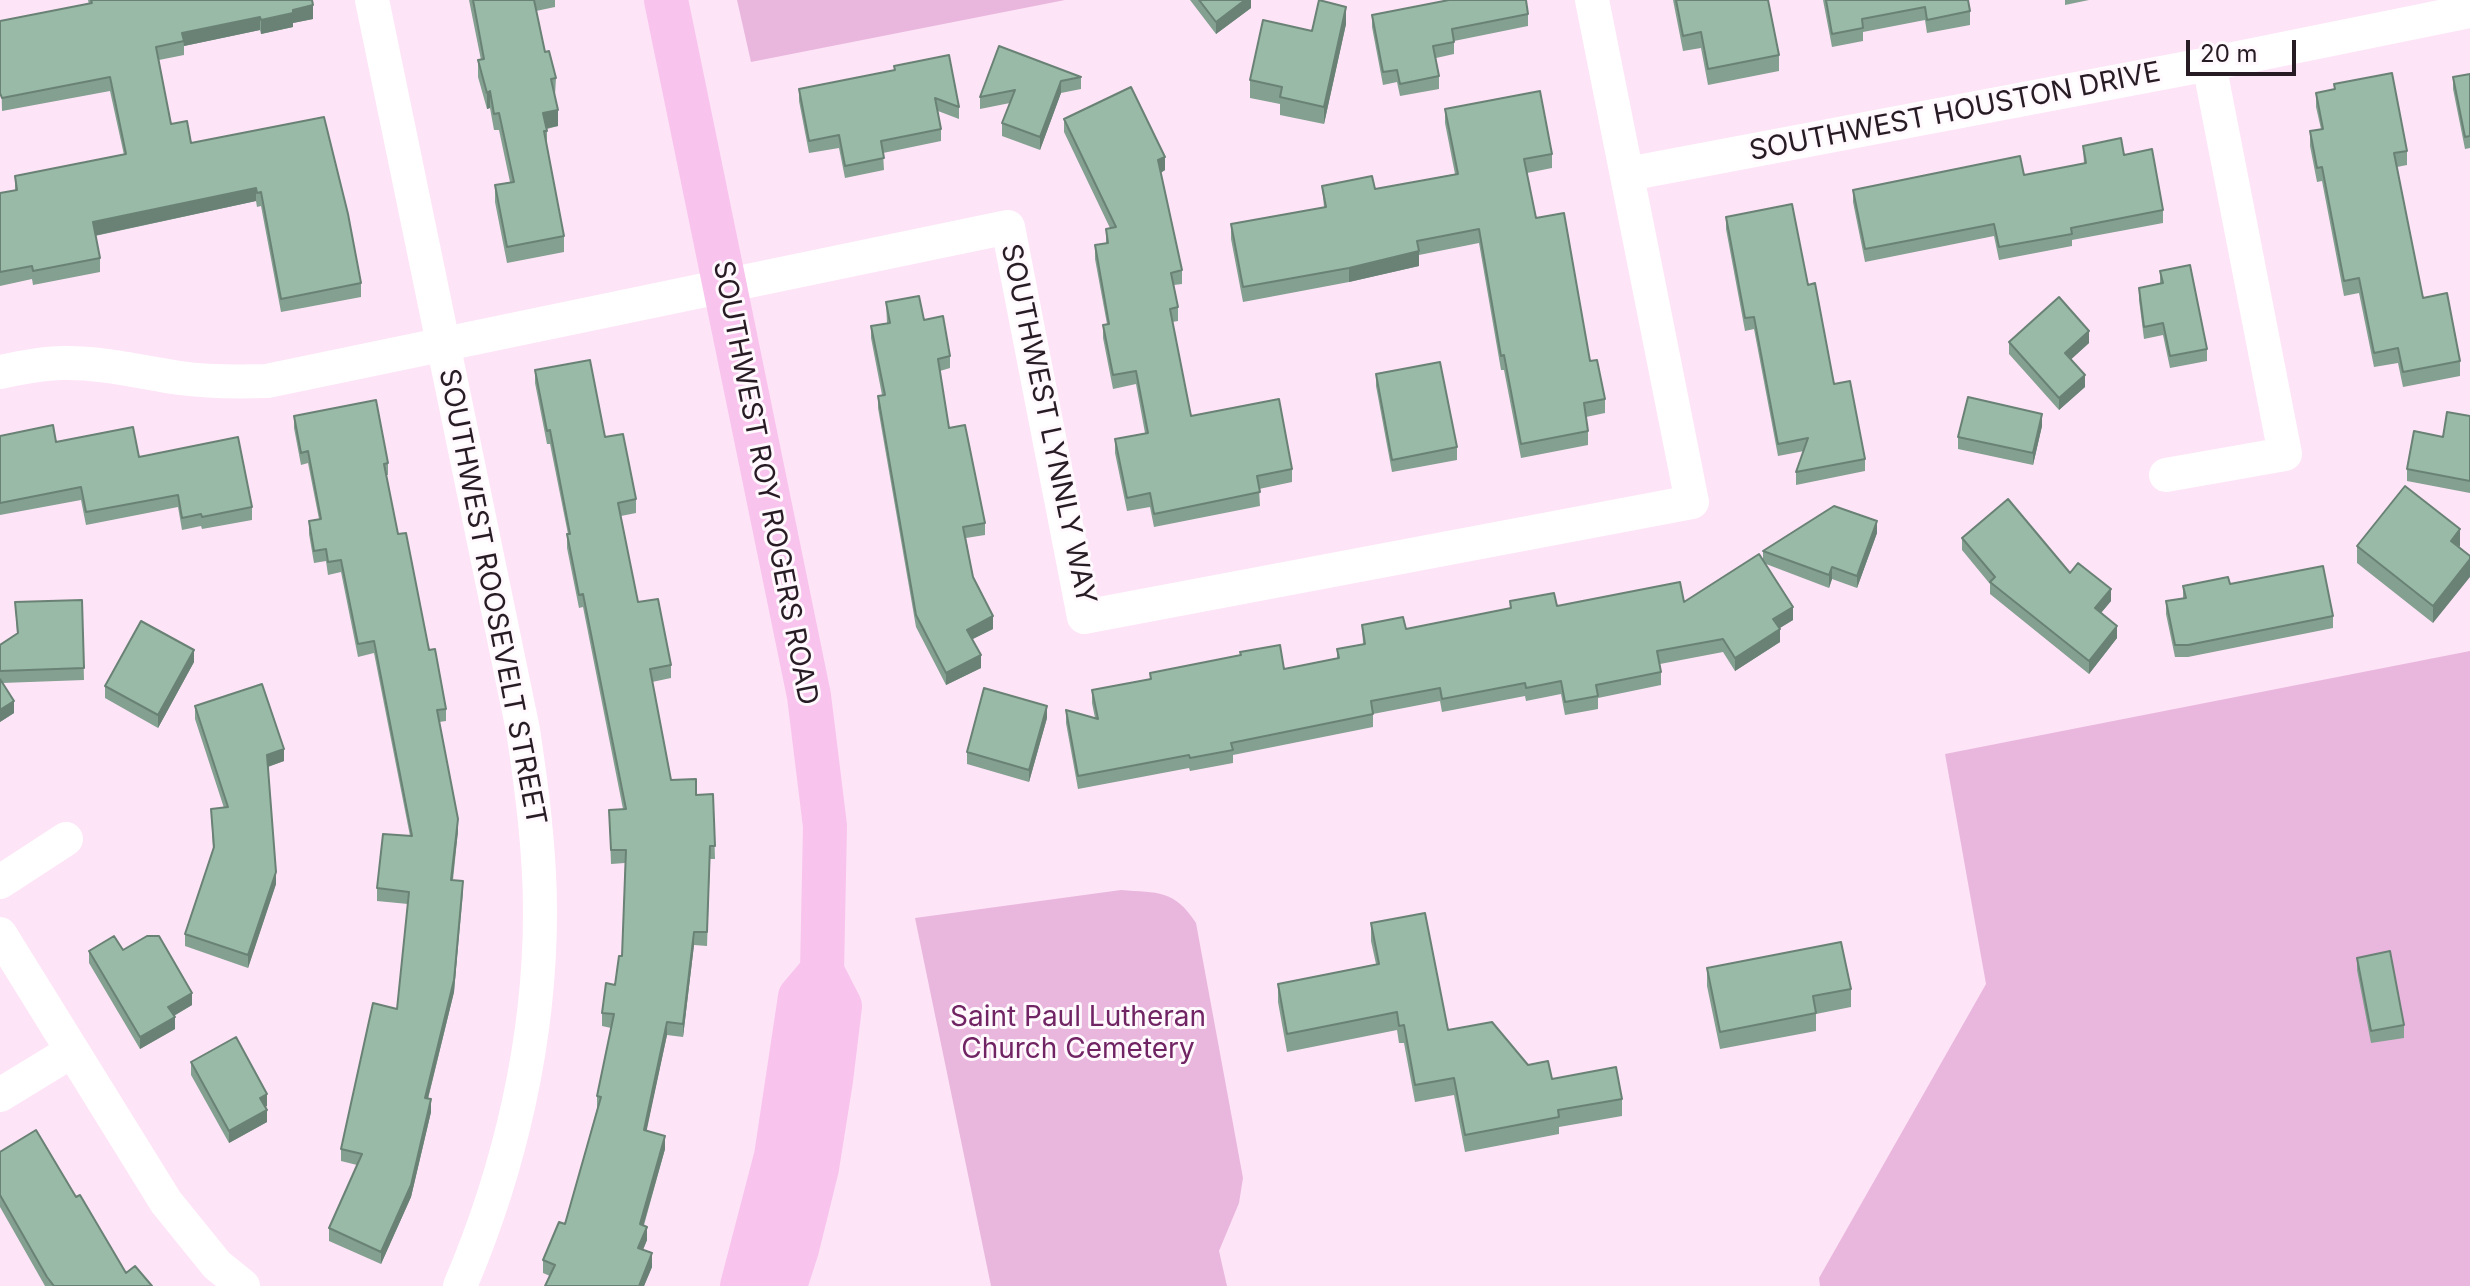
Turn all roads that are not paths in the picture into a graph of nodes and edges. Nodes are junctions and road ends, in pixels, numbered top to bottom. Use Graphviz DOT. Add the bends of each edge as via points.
graph roads {
  1 [pos="372,0"];
  2 [pos="666,0"];
  3 [pos="1592,0"];
  4 [pos="2470,11"];
  5 [pos="2209,64"];
  6 [pos="1628,174"];
  7 [pos="726,286"];
  8 [pos="445,344"];
  9 [pos="0,372"];
  10 [pos="2166,475"];
  11 [pos="66,839"];
  12 [pos="0,882"];
  13 [pos="0,934"];
  14 [pos="822,971"];
  15 [pos="72,1051"];
  16 [pos="0,1095"];
  17 [pos="243,1286"];
  18 [pos="460,1286"];
  19 [pos="742,1286"];
  20 [pos="785,1286"];
  1 -- 8 [label="street, SOUTHWEST ROOSEVELT STREET"];
  2 -- 7 [label="main road, SOUTHWEST ROY ROGERS ROAD"];
  3 -- 6 [label="street, SOUTHWEST LYNNLY WAY"];
  4 -- 5 [label="street, SOUTHWEST HOUSTON DRIVE"];
  5 -- 6 [label="street, SOUTHWEST HOUSTON DRIVE"];
  5 -- 10 [label="street" via="2285,454"];
  6 -- 7 [label="street, SOUTHWEST LYNNLY WAY" via="1692,502 1084,617 1008,227"];
  7 -- 8 [label="street, SOUTHWEST LYNNLY WAY"];
  7 -- 14 [label="main road, SOUTHWEST ROY ROGERS ROAD" via="809,696 825,826"];
  8 -- 9 [label="street, SOUTHWEST LYNNLY WAY" via="267,381 184,378 64,363"];
  8 -- 18 [label="street, SOUTHWEST ROOSEVELT STREET" via="523,730 535,807 540,912 534,1011 516,1119 492,1205"];
  11 -- 12 [label="street"];
  13 -- 15 [label="street"];
  14 -- 19 [label="main road" via="800,997 776,1156"];
  14 -- 20 [label="main road, SOUTHWEST ROY ROGERS ROAD" via="840,1006 817,1168"];
  15 -- 16 [label="street"];
  15 -- 17 [label="street" via="166,1202 217,1265"];
}
